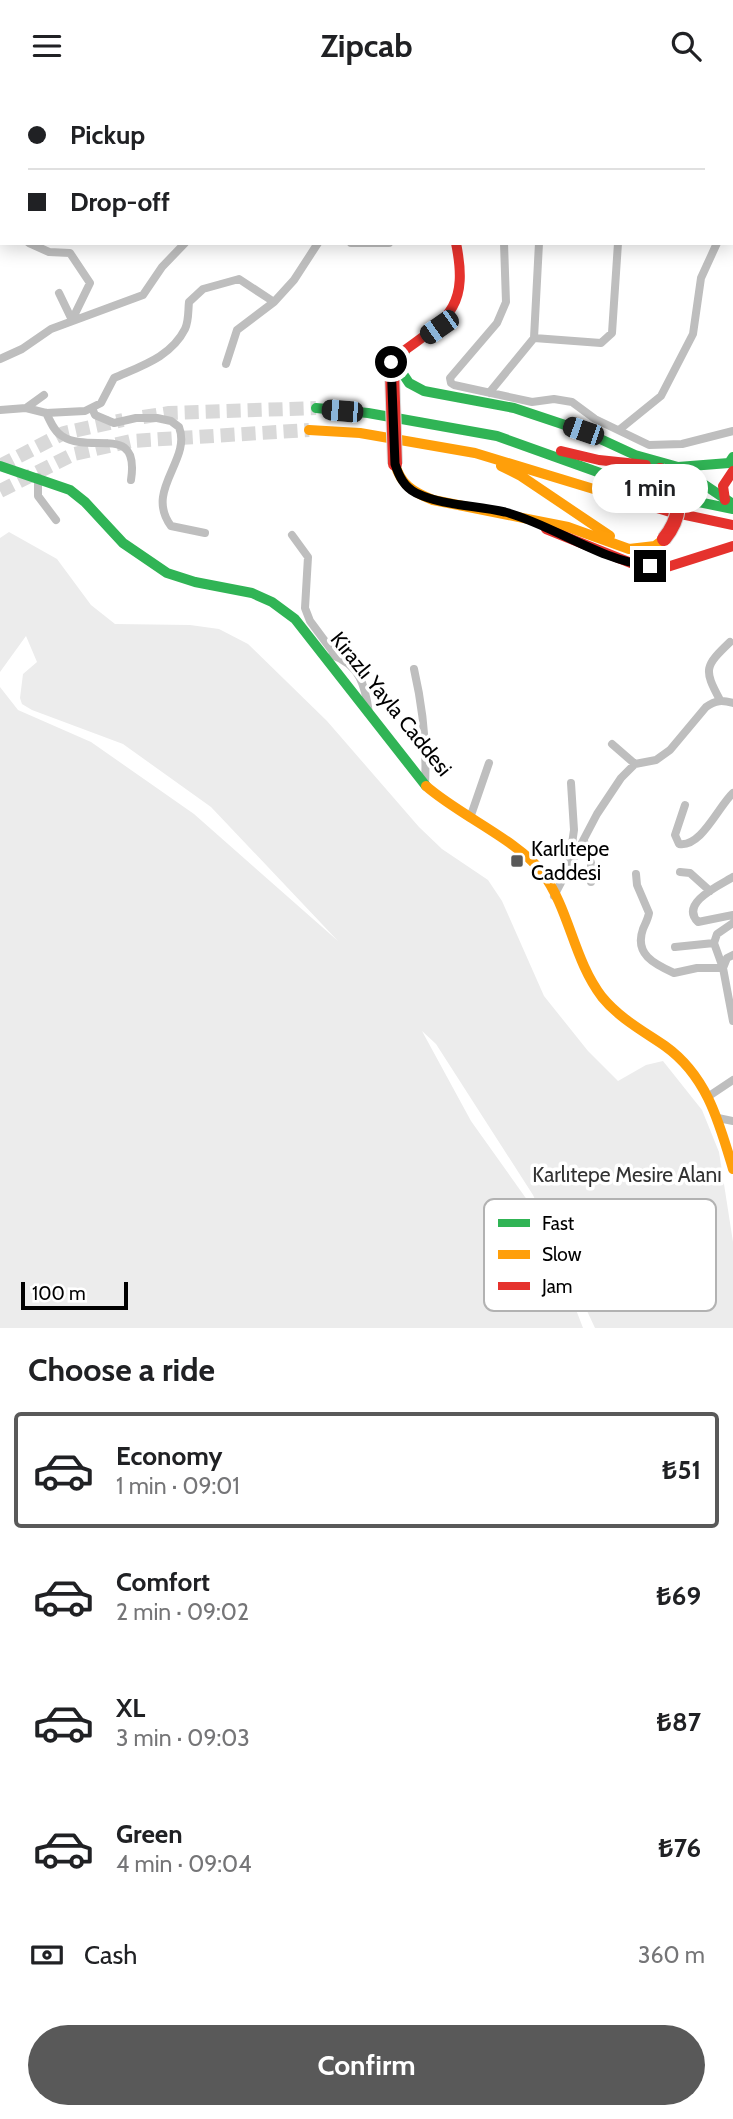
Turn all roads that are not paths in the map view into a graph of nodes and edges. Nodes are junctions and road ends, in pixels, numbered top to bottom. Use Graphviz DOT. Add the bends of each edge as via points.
graph roads {
  1 [pos="33,245"];
  2 [pos="183,245"];
  3 [pos="317,245"];
  4 [pos="456,245"];
  5 [pos="504,245"];
  6 [pos="539,245"];
  7 [pos="618,245"];
  8 [pos="716,245"];
  9 [pos="59,293"];
  10 [pos="274,302"];
  11 [pos="72,320"];
  12 [pos="534,338"];
  13 [pos="405,350"];
  14 [pos="0,359"];
  15 [pos="226,364"];
  16 [pos="489,393"];
  17 [pos="44,395"];
  18 [pos="26,408"];
  19 [pos="92,408"];
  20 [pos="316,408"];
  21 [pos="0,410"];
  22 [pos="46,413"];
  23 [pos="536,415"];
  24 [pos="309,430"];
  25 [pos="619,430"];
  26 [pos="733,431"];
  27 [pos="497,436"];
  28 [pos="474,453"];
  29 [pos="733,457"];
  30 [pos="0,466"];
  31 [pos="653,467"];
  32 [pos="678,467"];
  33 [pos="733,471"];
  34 [pos="38,477"];
  35 [pos="131,480"];
  36 [pos="730,504"];
  37 [pos="506,513"];
  38 [pos="56,520"];
  39 [pos="733,525"];
  40 [pos="205,533"];
  41 [pos="292,535"];
  42 [pos="733,546"];
  43 [pos="629,549"];
  44 [pos="730,642"];
  45 [pos="330,654"];
  46 [pos="414,669"];
  47 [pos="720,700"];
  48 [pos="733,703"];
  49 [pos="612,744"];
  50 [pos="489,763"];
  51 [pos="635,764"];
  52 [pos="571,783"];
  53 [pos="425,785"];
  54 [pos="733,793"];
  55 [pos="685,805"];
  56 [pos="470,818"];
  57 [pos="583,840"];
  58 [pos="569,867"];
  59 [pos="680,872"];
  60 [pos="636,874"];
  61 [pos="733,877"];
  62 [pos="591,882"];
  63 [pos="710,891"];
  64 [pos="554,895"];
  65 [pos="733,915"];
  66 [pos="733,923"];
  67 [pos="714,943"];
  68 [pos="675,947"];
  69 [pos="733,955"];
  70 [pos="723,968"];
  71 [pos="733,1021"];
  72 [pos="733,1080"];
  73 [pos="709,1096"];
  74 [pos="718,1118"];
  75 [pos="733,1121"];
  76 [pos="733,1169"];
  1 -- 11 [label="street" via="49,252 70,253 90,283"];
  2 -- 11 [label="street" via="143,295"];
  3 -- 10 [label="street"];
  4 -- 13 [label="main road" via="461,276 453,309 439,327"];
  5 -- 16 [label="street" via="506,303 497,323 450,377 454,385"];
  6 -- 12 [label="street"];
  7 -- 12 [label="street" via="612,333 601,343"];
  8 -- 25 [label="street" via="701,278 693,334 661,396"];
  9 -- 11 [label="street"];
  10 -- 15 [label="street" via="237,330"];
  10 -- 19 [label="street" via="239,279 202,289 189,302 186,328 165,353 114,378 101,403"];
  11 -- 14 [label="street"];
  12 -- 16 [label="street"];
  13 -- 23 [label="main road" via="403,375 424,391"];
  13 -- 37 [label="main road, bridge" via="391,362 399,478 413,492 433,500"];
  16 -- 25 [label="street" via="572,402"];
  17 -- 18 [label="street"];
  18 -- 21 [label="street"];
  18 -- 22 [label="street"];
  19 -- 22 [label="street"];
  19 -- 40 [label="street" via="95,415 114,423 157,418 179,427 179,454 163,491 165,518 171,526"];
  20 -- 27 [label="main road"];
  22 -- 35 [label="street" via="61,436 122,446 131,452"];
  23 -- 31 [label="main road"];
  23 -- 32 [label="main road" via="635,455"];
  24 -- 28 [label="main road" via="360,433"];
  25 -- 26 [label="street" via="649,445 682,444"];
  27 -- 31 [label="main road" via="599,460"];
  27 -- 36 [label="main road" via="659,494"];
  28 -- 39 [label="main road" via="667,511"];
  28 -- 43 [label="main road" via="521,476"];
  29 -- 32 [label="main road" via="729,463"];
  30 -- 34 [label="main road, Kirazlı Yayla Caddesi"];
  31 -- 43 [label="main road, bridge" via="670,475 676,484 679,506 675,525 655,546"];
  32 -- 36 [label="main road"];
  33 -- 36 [label="main road" via="723,486"];
  34 -- 38 [label="street" via="38,496"];
  34 -- 45 [label="main road, Kirazlı Yayla Caddesi" via="87,503 142,558 194,582 247,591 273,603"];
  37 -- 42 [label="main road" via="636,565 664,568"];
  37 -- 43 [label="main road" via="568,527"];
  41 -- 45 [label="street" via="308,557 305,608"];
  44 -- 47 [label="street" via="709,668 709,679"];
  45 -- 53 [label="main road, Kirazlı Yayla Caddesi"];
  46 -- 53 [label="street" via="424,712"];
  47 -- 48 [label="street"];
  47 -- 51 [label="street" via="706,707 670,750 656,760"];
  49 -- 51 [label="street"];
  50 -- 56 [label="street"];
  51 -- 57 [label="street" via="621,778"];
  52 -- 58 [label="street" via="574,830"];
  53 -- 56 [label="main road, Kirazlı Yayla Caddesi"];
  54 -- 55 [label="street" via="699,839 686,845 679,844 676,835"];
  56 -- 64 [label="main road, Kirazlı Yayla Caddesi" via="518,849 539,869"];
  57 -- 58 [label="street"];
  57 -- 62 [label="street" via="591,863"];
  58 -- 64 [label="street"];
  59 -- 63 [label="street" via="690,873"];
  60 -- 70 [label="street" via="649,913 640,941 643,954 674,974"];
  61 -- 63 [label="street"];
  63 -- 65 [label="street" via="695,903 693,917 698,922"];
  64 -- 73 [label="main road, Kirazlı Yayla Caddesi" via="580,961 601,996 628,1023 686,1063"];
  66 -- 67 [label="street" via="717,934"];
  67 -- 68 [label="street"];
  67 -- 70 [label="street"];
  69 -- 70 [label="street"];
  70 -- 71 [label="street"];
  72 -- 73 [label="street"];
  73 -- 74 [label="main road, Kirazlı Yayla Caddesi"];
  74 -- 75 [label="street"];
  74 -- 76 [label="main road, Kirazlı Yayla Caddesi"];
}
